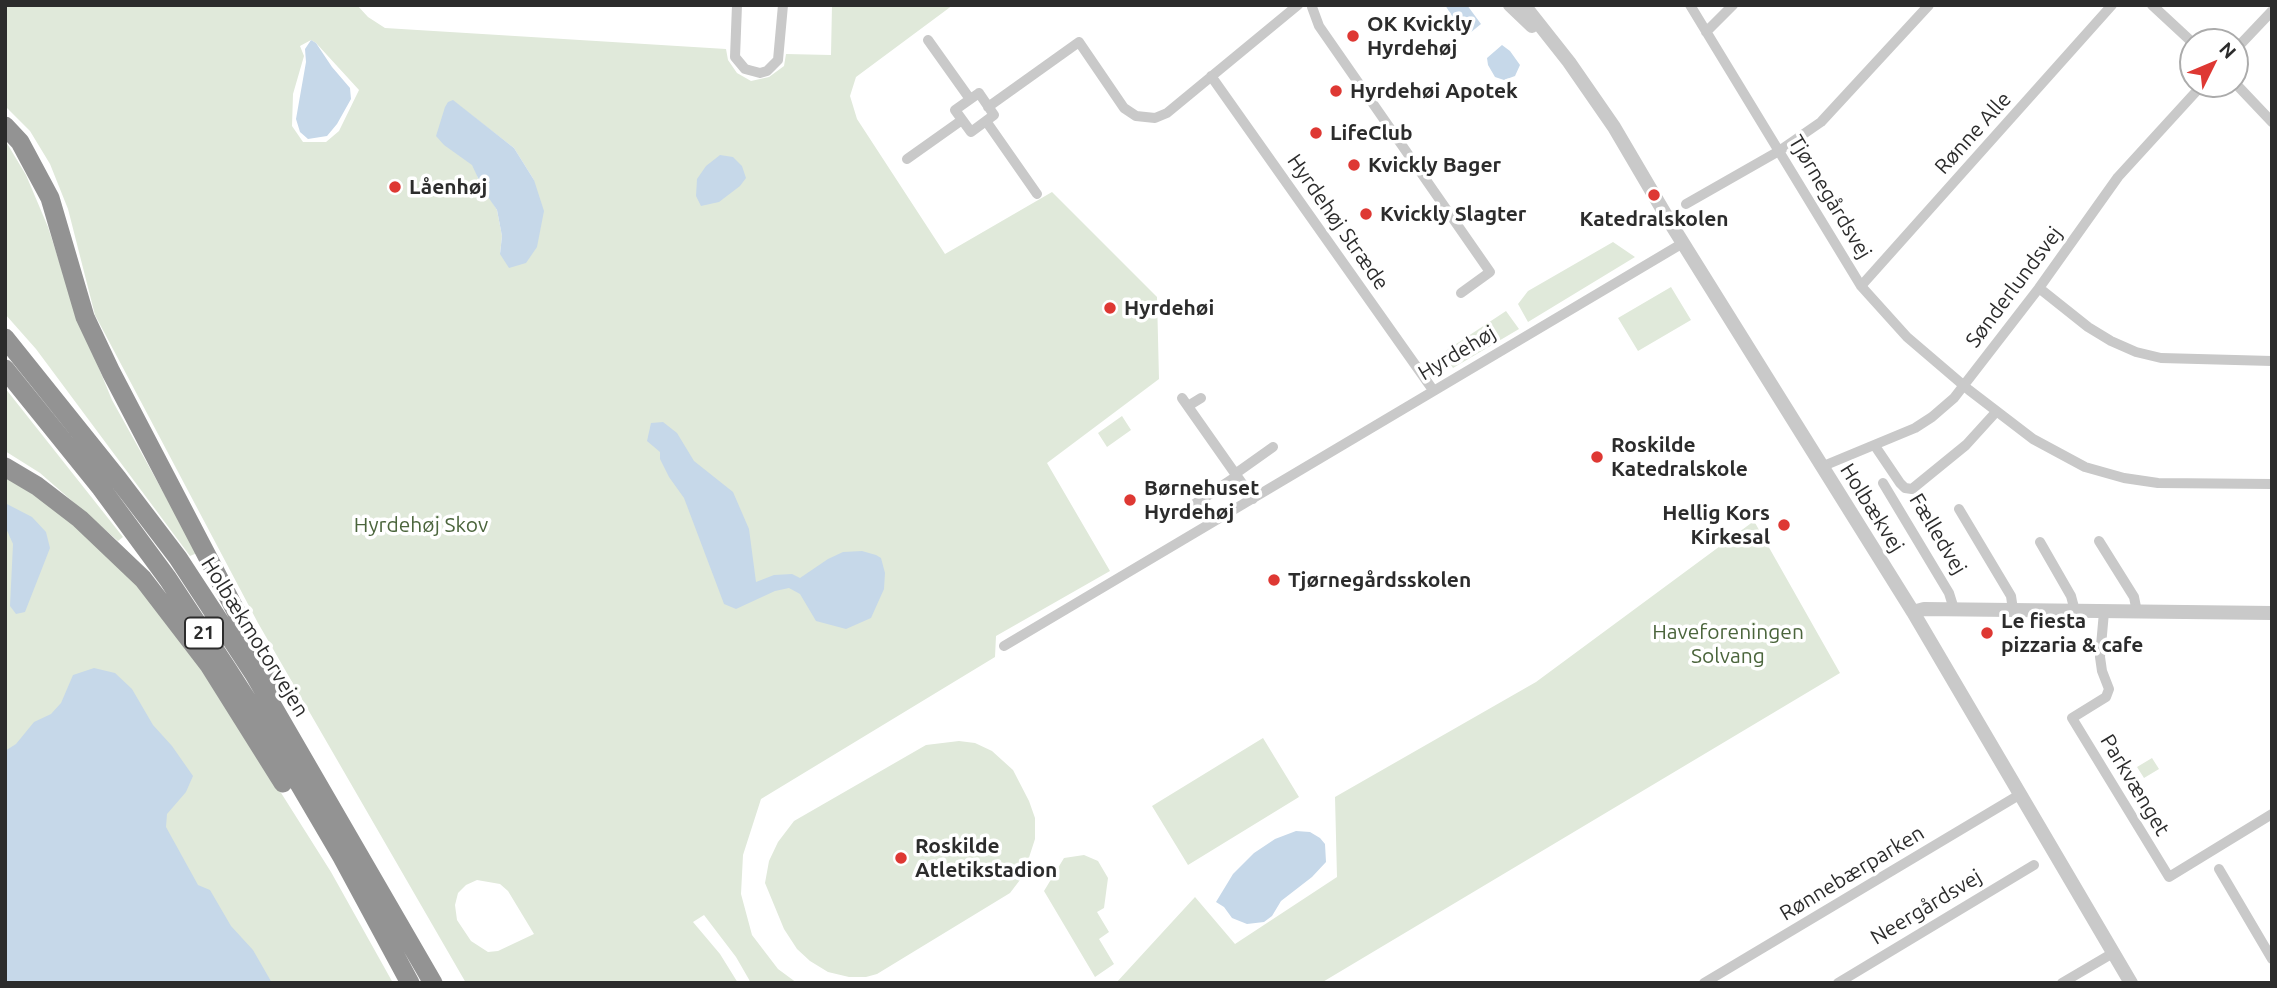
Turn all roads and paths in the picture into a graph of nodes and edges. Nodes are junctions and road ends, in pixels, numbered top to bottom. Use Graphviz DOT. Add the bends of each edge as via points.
graph roads {
  1 [pos="737,5"];
  2 [pos="783,5"];
  3 [pos="1297,5"];
  4 [pos="1510,5"];
  5 [pos="1524,5"];
  6 [pos="1690,5"];
  7 [pos="1734,5"];
  8 [pos="1929,5"];
  9 [pos="2112,5"];
  10 [pos="2152,5"];
  11 [pos="1311,6"];
  12 [pos="2272,11"];
  13 [pos="2179,30"];
  14 [pos="1706,32"];
  15 [pos="2249,35"];
  16 [pos="928,40"];
  17 [pos="1569,62"];
  18 [pos="1211,76"];
  19 [pos="2190,98"];
  20 [pos="2249,98"];
  21 [pos="970,99"];
  22 [pos="988,107"];
  23 [pos="962,120"];
  24 [pos="986,121"];
  25 [pos="2272,122"];
  26 [pos="5,126"];
  27 [pos="1779,151"];
  28 [pos="908,159"];
  29 [pos="1037,194"];
  30 [pos="1686,204"];
  31 [pos="1683,243"];
  32 [pos="1861,286"];
  33 [pos="2039,288"];
  34 [pos="1461,293"];
  35 [pos="5,338"];
  36 [pos="2272,360"];
  37 [pos="5,369"];
  38 [pos="1964,386"];
  39 [pos="1433,390"];
  40 [pos="1201,398"];
  41 [pos="1996,412"];
  42 [pos="1875,446"];
  43 [pos="1273,447"];
  44 [pos="5,467"];
  45 [pos="1821,467"];
  46 [pos="1236,475"];
  47 [pos="1883,483"];
  48 [pos="2272,484"];
  49 [pos="1253,499"];
  50 [pos="1959,509"];
  51 [pos="1178,515"];
  52 [pos="2099,541"];
  53 [pos="2040,542"];
  54 [pos="1954,609"];
  55 [pos="2013,610"];
  56 [pos="2075,611"];
  57 [pos="1913,612"];
  58 [pos="2104,612"];
  59 [pos="2137,612"];
  60 [pos="2272,612"];
  61 [pos="1004,646"];
  62 [pos="2019,796"];
  63 [pos="328,800"];
  64 [pos="2272,814"];
  65 [pos="2034,865"];
  66 [pos="2219,869"];
  67 [pos="373,917"];
  68 [pos="2113,953"];
  69 [pos="2272,959"];
  70 [pos="410,983"];
  71 [pos="433,983"];
  72 [pos="1704,983"];
  73 [pos="1838,983"];
  74 [pos="2062,983"];
  75 [pos="2130,983"];
  1 -- 2 [label="street" via="736,57 745,69 760,73 778,60"];
  3 -- 18 [label="street"];
  4 -- 17 [label="street, Holbækvej"];
  5 -- 17 [label="street, Holbækvej"];
  6 -- 14 [label="street, Tjørnegårdsvej"];
  7 -- 14 [label="street"];
  8 -- 27 [label="street" via="1821,122"];
  9 -- 32 [label="street, Rønne Alle"];
  10 -- 13 [label="street"];
  11 -- 34 [label="street" via="1320,26 1490,272"];
  12 -- 15 [label="street"];
  14 -- 27 [label="street, Tjørnegårdsvej"];
  16 -- 21 [label="street"];
  17 -- 31 [label="street, Holbækvej"];
  18 -- 22 [label="street" via="1167,113 1144,119 1124,108 1079,42"];
  18 -- 39 [label="street, Hyrdehøj Stræde"];
  19 -- 33 [label="street, Sønderlundsvej" via="2118,177"];
  20 -- 25 [label="street"];
  21 -- 22 [label="street" via="979,93"];
  21 -- 23 [label="street" via="955,110"];
  22 -- 24 [label="street" via="995,116"];
  23 -- 24 [label="street" via="971,132"];
  23 -- 28 [label="street"];
  24 -- 29 [label="street"];
  26 -- 63 [label="highway" via="20,142 50,198 85,317 111,372 305,743"];
  27 -- 30 [label="street"];
  27 -- 32 [label="street, Tjørnegårdsvej"];
  31 -- 39 [label="street, Hyrdehøj"];
  31 -- 45 [label="street, Holbækvej"];
  32 -- 38 [label="street, Tjørnegårdsvej" via="1907,337"];
  33 -- 36 [label="street" via="2088,327 2136,352 2161,358"];
  33 -- 38 [label="street, Sønderlundsvej"];
  35 -- 63 [label="highway, Holbækmotorvejen / 21" via="178,558"];
  37 -- 67 [label="highway, Holbækmotorvejen / 21" via="168,579 281,753"];
  38 -- 41 [label="street, Tjørnegårdsvej"];
  38 -- 42 [label="street, Sønderlundsvej" via="1932,417"];
  39 -- 49 [label="street, Hyrdehøj"];
  40 -- 46 [label="street" via="1185,402"];
  41 -- 42 [label="street" via="1972,439 1912,489 1899,483"];
  41 -- 48 [label="street, Tjørnegårdsvej" via="2033,439 2085,467 2124,478 2158,483"];
  42 -- 45 [label="street, Sønderlundsvej"];
  43 -- 46 [label="street"];
  44 -- 67 [label="highway" via="80,519 143,579 209,665"];
  45 -- 57 [label="street, Holbækvej"];
  46 -- 49 [label="street"];
  46 -- 51 [label="street"];
  47 -- 54 [label="street, Fælledvej"];
  49 -- 61 [label="street, Hyrdehøj"];
  50 -- 55 [label="street, Fælledvej" via="2011,596"];
  52 -- 59 [label="street" via="2134,597"];
  53 -- 56 [label="street"];
  54 -- 55 [label="street, Fælledvej"];
  54 -- 57 [label="street, Fælledvej"];
  55 -- 56 [label="street, Fælledvej"];
  56 -- 58 [label="street, Fælledvej"];
  57 -- 62 [label="street, Holbækvej"];
  58 -- 59 [label="street, Fælledvej"];
  58 -- 64 [label="street, Parkvænget" via="2101,657 2109,689 2106,697 2072,718 2169,877"];
  59 -- 60 [label="street, Fælledvej"];
  62 -- 68 [label="street, Holbækvej"];
  62 -- 72 [label="street, Rønnebærparken"];
  63 -- 71 [label="highway, Holbækmotorvejen / 21"];
  65 -- 73 [label="street, Neergårdsvej"];
  66 -- 69 [label="street"];
  67 -- 70 [label="highway, Holbækmotorvejen / 21"];
  68 -- 74 [label="street"];
  68 -- 75 [label="street, Holbækvej"];
}
